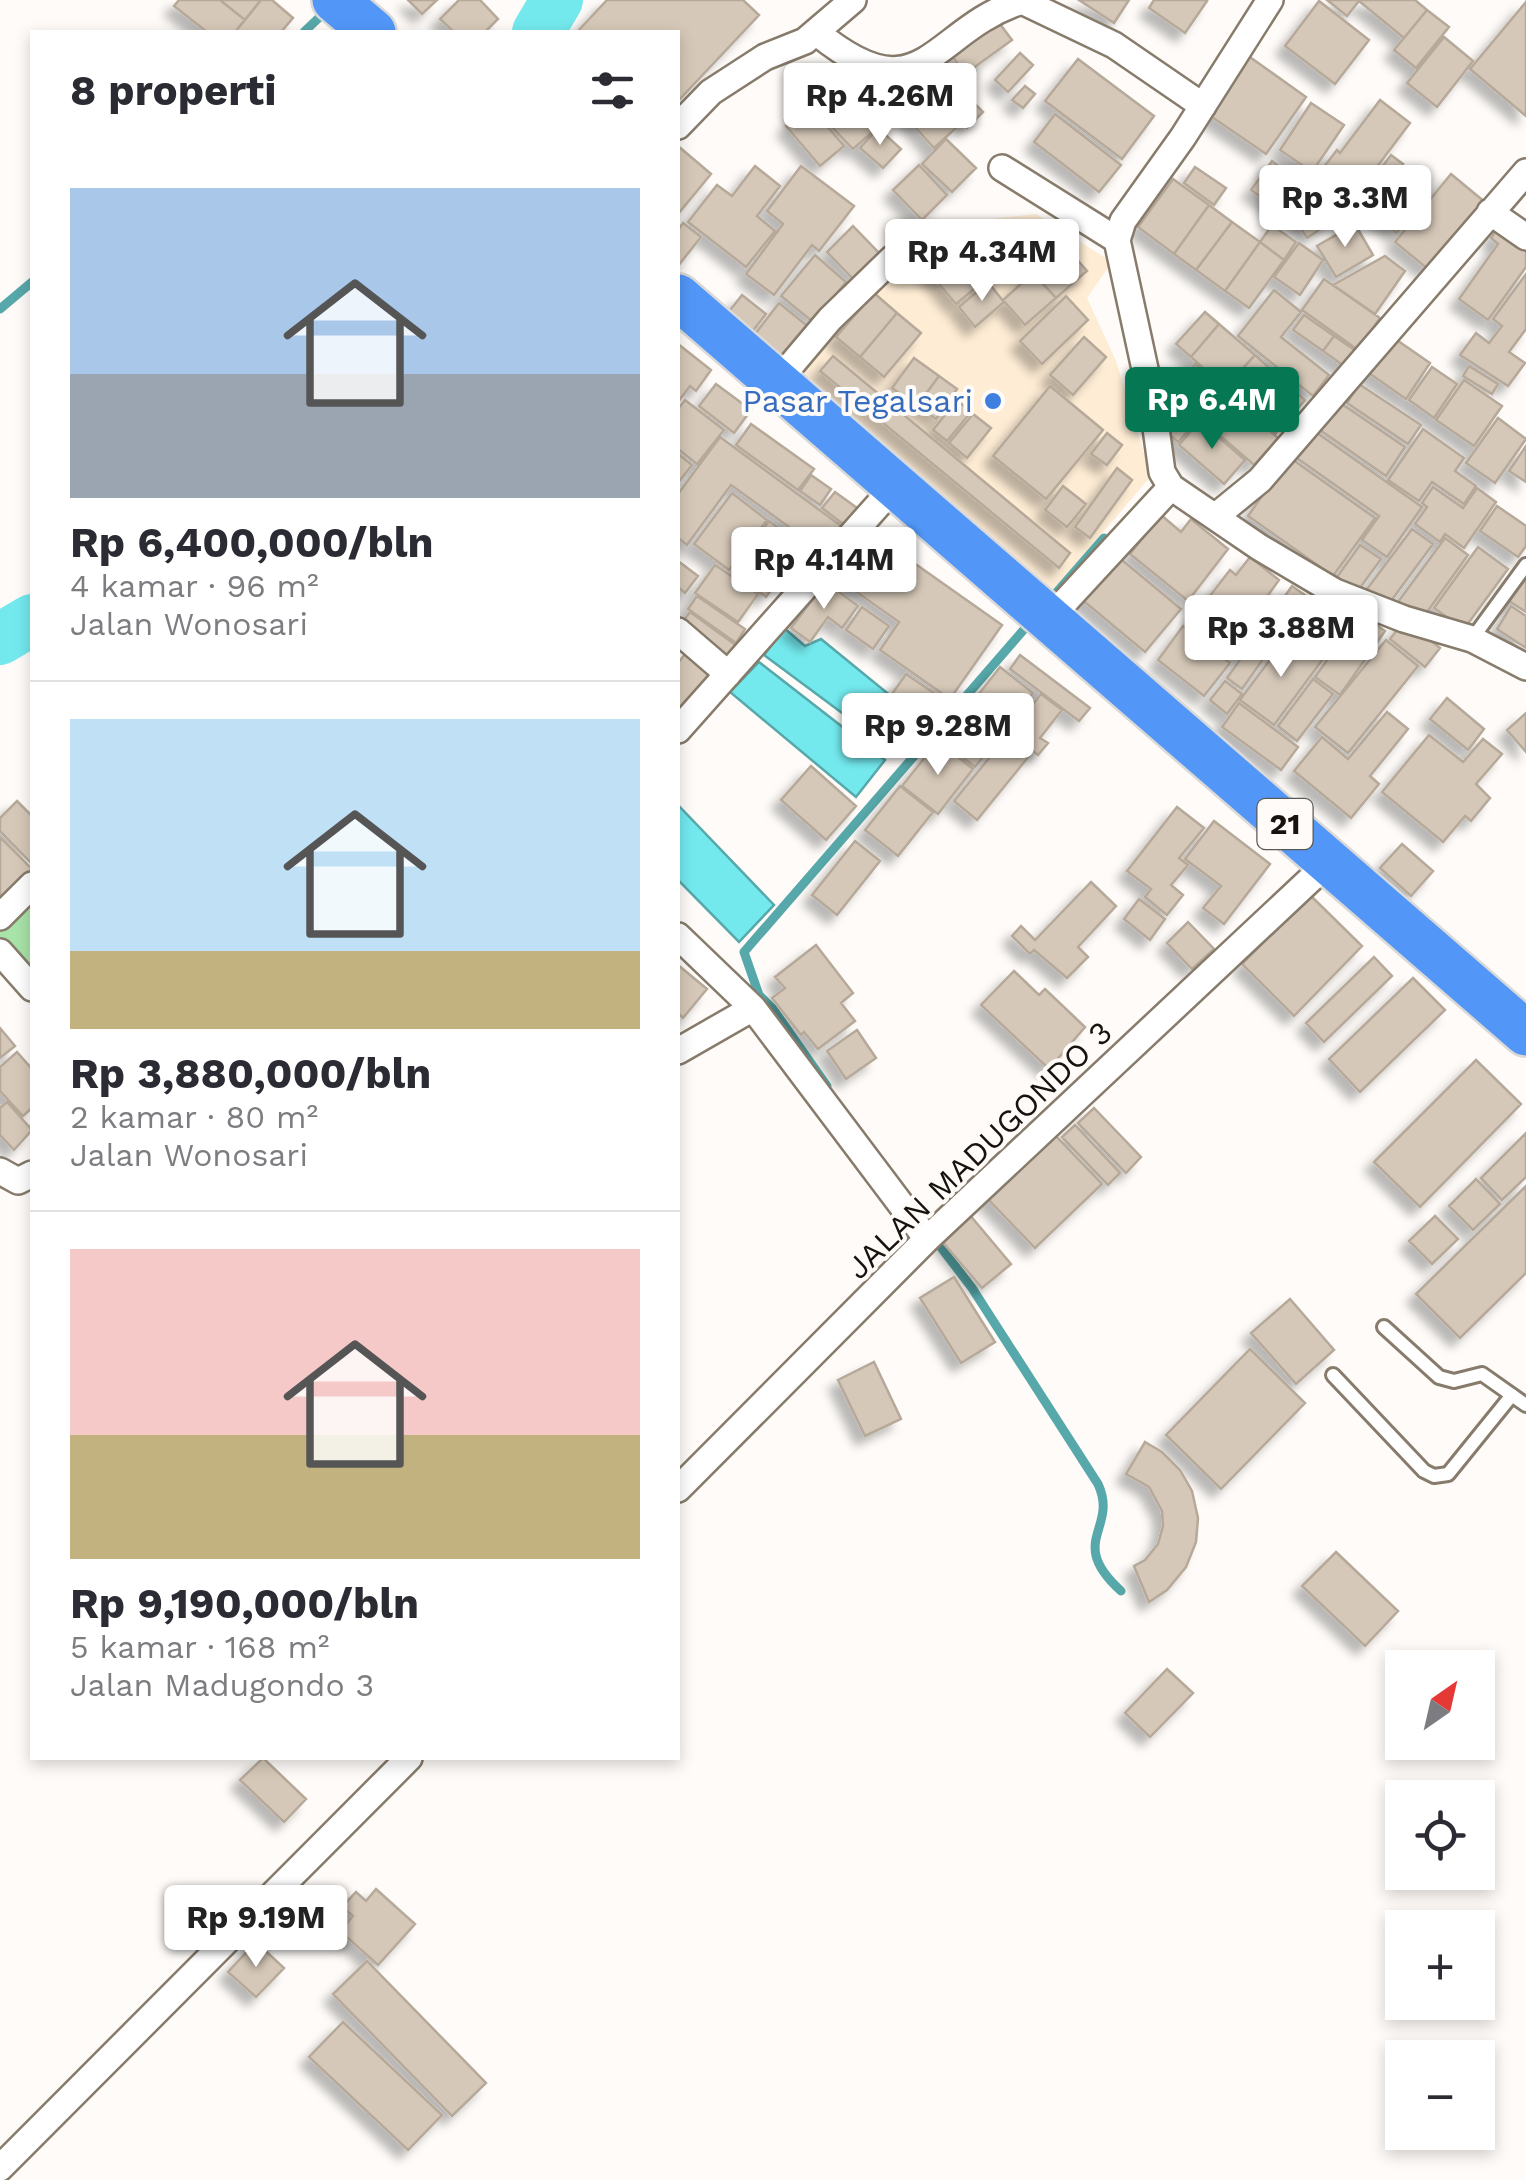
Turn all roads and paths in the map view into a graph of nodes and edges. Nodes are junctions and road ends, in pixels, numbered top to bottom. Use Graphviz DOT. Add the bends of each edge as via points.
graph roads {
  1 [pos="852,0"];
  2 [pos="1270,0"];
  3 [pos="816,32"];
  4 [pos="1203,106"];
  5 [pos="680,124"];
  6 [pos="1002,168"];
  7 [pos="1526,172"];
  8 [pos="1490,212"];
  9 [pos="1526,237"];
  10 [pos="1117,240"];
  11 [pos="893,258"];
  12 [pos="680,299"];
  13 [pos="776,382"];
  14 [pos="895,486"];
  15 [pos="1171,487"];
  16 [pos="1216,516"];
  17 [pos="1526,565"];
  18 [pos="1041,613"];
  19 [pos="680,633"];
  20 [pos="1472,639"];
  21 [pos="1526,667"];
  22 [pos="728,674"];
  23 [pos="680,728"];
  24 [pos="1329,862"];
  25 [pos="30,886"];
  26 [pos="0,917"];
  27 [pos="680,938"];
  28 [pos="0,952"];
  29 [pos="30,986"];
  30 [pos="748,1004"];
  31 [pos="1526,1033"];
  32 [pos="680,1049"];
  33 [pos="0,1171"];
  34 [pos="30,1175"];
  35 [pos="927,1239"];
  36 [pos="1384,1326"];
  37 [pos="1333,1375"];
  38 [pos="1512,1395"];
  39 [pos="1526,1405"];
  40 [pos="680,1487"];
  41 [pos="407,1760"];
  42 [pos="0,2168"];
  1 -- 3 [label="street"];
  2 -- 4 [label="street"];
  3 -- 4 [label="street" via="859,64 899,71 1022,0 1114,45"];
  3 -- 5 [label="street" via="711,92"];
  4 -- 10 [label="street"];
  6 -- 10 [label="street"];
  7 -- 8 [label="street"];
  8 -- 9 [label="street"];
  8 -- 16 [label="street" via="1260,480"];
  10 -- 15 [label="street" via="1162,472"];
  11 -- 13 [label="street"];
  12 -- 13 [label="highway, 21"];
  13 -- 14 [label="highway, 21"];
  14 -- 18 [label="highway, 21"];
  14 -- 22 [label="street"];
  15 -- 16 [label="street"];
  15 -- 18 [label="street"];
  16 -- 20 [label="street" via="1335,592"];
  17 -- 20 [label="lane"];
  18 -- 24 [label="highway, 21"];
  19 -- 22 [label="street"];
  20 -- 21 [label="street"];
  22 -- 23 [label="street"];
  24 -- 31 [label="highway, 21"];
  24 -- 35 [label="street, JALAN MADUGONDO 3"];
  25 -- 26 [label="street"];
  27 -- 30 [label="street"];
  28 -- 29 [label="street"];
  30 -- 32 [label="street"];
  30 -- 35 [label="street"];
  33 -- 34 [label="street" via="10,1180"];
  35 -- 40 [label="street, JALAN MADUGONDO 3"];
  36 -- 38 [label="lane" via="1439,1377 1454,1381 1482,1374"];
  37 -- 38 [label="lane" via="1434,1476 1448,1474"];
  38 -- 39 [label="lane"];
  41 -- 42 [label="street"];
}
